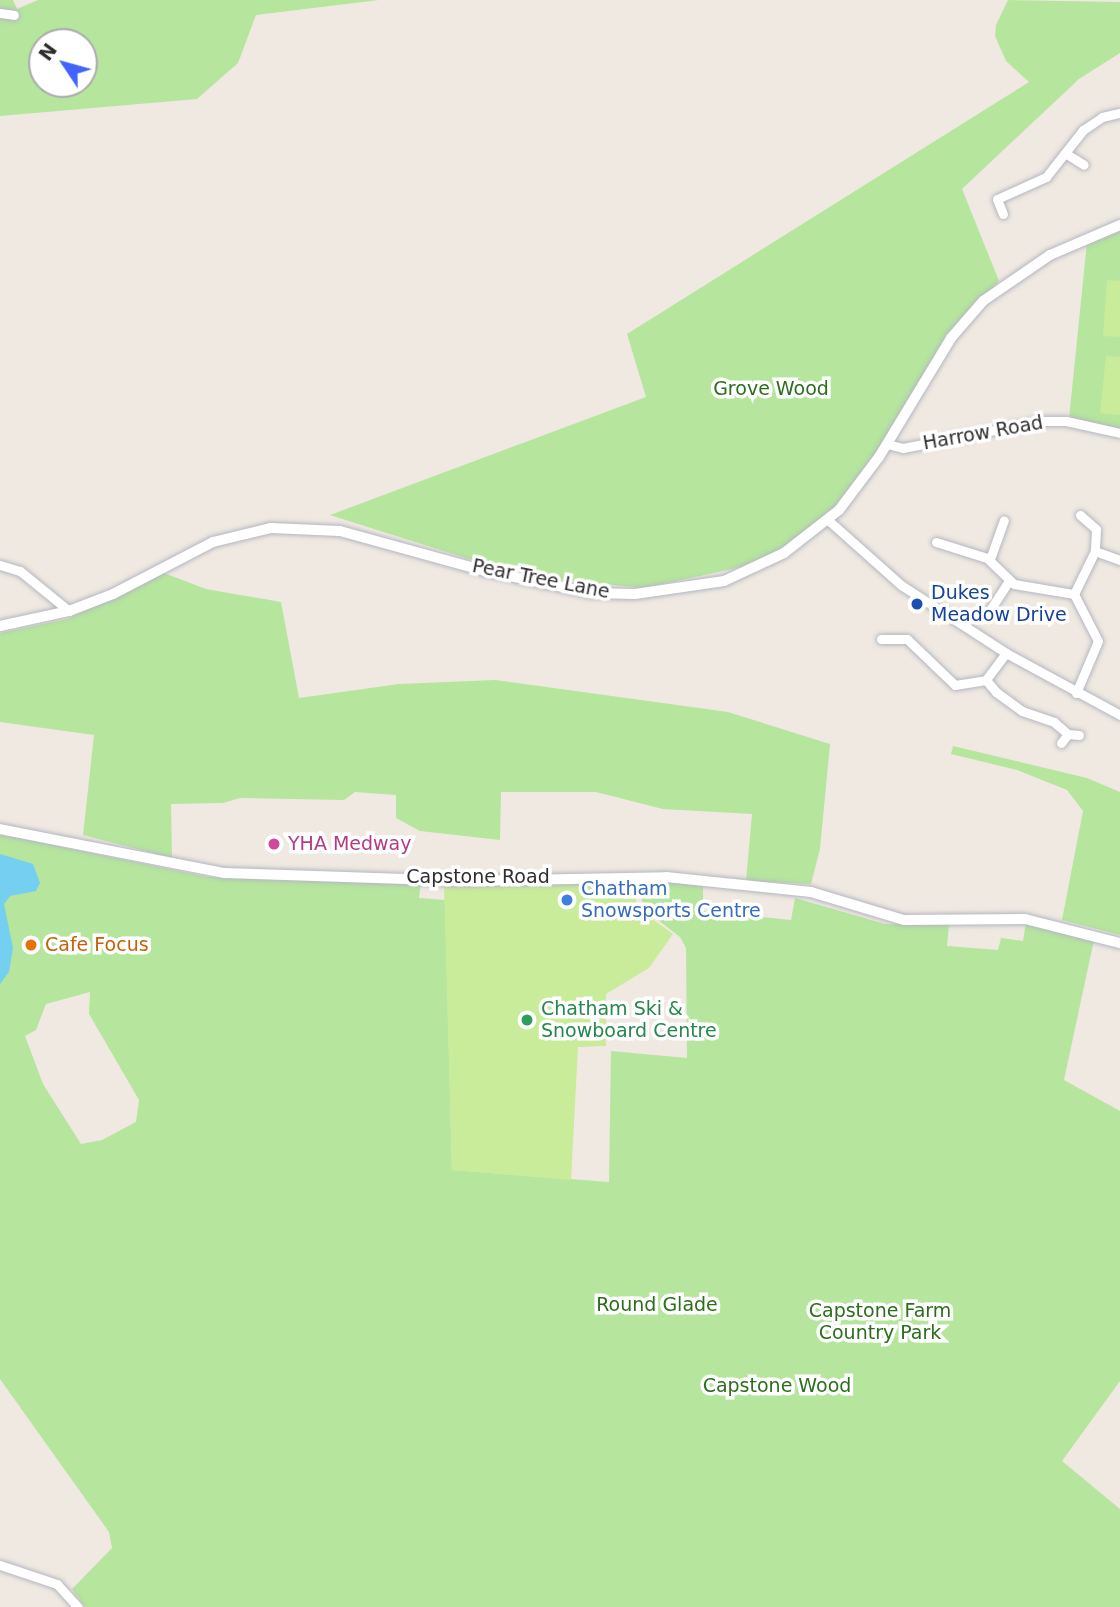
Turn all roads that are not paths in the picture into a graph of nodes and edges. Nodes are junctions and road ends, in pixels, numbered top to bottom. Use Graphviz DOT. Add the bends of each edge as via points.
graph roads {
  1 [pos="0,13"];
  2 [pos="14,15"];
  3 [pos="1120,113"];
  4 [pos="1065,153"];
  5 [pos="1084,165"];
  6 [pos="1003,214"];
  7 [pos="1120,225"];
  8 [pos="1120,433"];
  9 [pos="887,444"];
  10 [pos="1080,515"];
  11 [pos="828,520"];
  12 [pos="1004,520"];
  13 [pos="936,542"];
  14 [pos="1095,551"];
  15 [pos="990,559"];
  16 [pos="1120,560"];
  17 [pos="0,565"];
  18 [pos="1009,581"];
  19 [pos="1074,594"];
  20 [pos="69,611"];
  21 [pos="988,613"];
  22 [pos="0,626"];
  23 [pos="881,639"];
  24 [pos="1006,653"];
  25 [pos="986,680"];
  26 [pos="1076,693"];
  27 [pos="1120,715"];
  28 [pos="1068,734"];
  29 [pos="1079,735"];
  30 [pos="1061,743"];
  31 [pos="0,830"];
  32 [pos="1120,943"];
  33 [pos="0,1565"];
  34 [pos="78,1607"];
  1 -- 2 [label="street"];
  3 -- 4 [label="street" via="1090,124"];
  4 -- 5 [label="street"];
  4 -- 6 [label="street" via="1046,177 997,199"];
  7 -- 9 [label="street, Pear Tree Lane" via="1050,255 983,301 938,357"];
  8 -- 9 [label="street, Harrow Road" via="1066,421 1040,421 903,448"];
  9 -- 11 [label="street, Pear Tree Lane"];
  10 -- 14 [label="street" via="1096,528"];
  11 -- 20 [label="street, Pear Tree Lane" via="784,553 742,574 688,588 635,594 591,593 485,571 341,531 271,528 213,542 113,594"];
  11 -- 24 [label="street" via="887,575"];
  12 -- 15 [label="street"];
  13 -- 15 [label="street"];
  14 -- 16 [label="street"];
  14 -- 19 [label="street"];
  15 -- 18 [label="street"];
  17 -- 20 [label="street" via="20,571"];
  18 -- 19 [label="street"];
  18 -- 21 [label="street"];
  19 -- 26 [label="street" via="1098,641"];
  20 -- 22 [label="street, Pear Tree Lane"];
  23 -- 25 [label="street" via="907,639 955,685"];
  24 -- 25 [label="street"];
  24 -- 26 [label="street"];
  25 -- 28 [label="street" via="1011,705 1054,722"];
  26 -- 27 [label="street"];
  28 -- 29 [label="street"];
  28 -- 30 [label="street"];
  31 -- 32 [label="street, Capstone Road" via="225,873 307,872 465,881 666,877 811,892 904,920 1024,919"];
  33 -- 34 [label="street" via="57,1584"];
}
